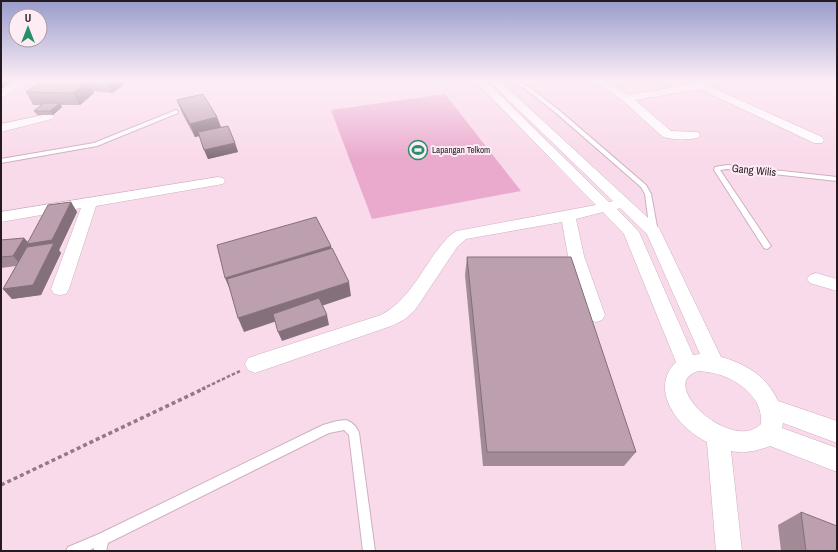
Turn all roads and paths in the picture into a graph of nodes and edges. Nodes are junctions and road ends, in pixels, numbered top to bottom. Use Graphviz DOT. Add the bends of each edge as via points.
graph roads {
  1 [pos="506,107"];
  2 [pos="521,107"];
  3 [pos="551,107"];
  4 [pos="636,107"];
  5 [pos="746,107"];
  6 [pos="176,112"];
  7 [pos="48,117"];
  8 [pos="1,128"];
  9 [pos="694,135"];
  10 [pos="818,140"];
  11 [pos="1,162"];
  12 [pos="837,179"];
  13 [pos="218,181"];
  14 [pos="90,202"];
  15 [pos="624,203"];
  16 [pos="606,207"];
  17 [pos="568,216"];
  18 [pos="1,217"];
  19 [pos="631,232"];
  20 [pos="654,232"];
  21 [pos="768,246"];
  22 [pos="816,279"];
  23 [pos="837,285"];
  24 [pos="60,289"];
  25 [pos="596,315"];
  26 [pos="714,363"];
  27 [pos="255,364"];
  28 [pos="687,365"];
  29 [pos="771,409"];
  30 [pos="837,432"];
  31 [pos="768,434"];
  32 [pos="718,437"];
  33 [pos="837,460"];
  34 [pos="1,485"];
  35 [pos="101,545"];
  36 [pos="72,551"];
  37 [pos="369,551"];
  38 [pos="729,551"];
  1 -- 16 [label="street"];
  2 -- 15 [label="street"];
  3 -- 20 [label="lane" via="644,186 648,194"];
  4 -- 9 [label="street" via="667,134"];
  5 -- 10 [label="street"];
  6 -- 11 [label="lane" via="95,146"];
  7 -- 8 [label="street"];
  12 -- 21 [label="lane, Gang Wilis" via="717,168"];
  13 -- 14 [label="street"];
  14 -- 18 [label="street"];
  14 -- 24 [label="street"];
  15 -- 16 [label="street"];
  15 -- 20 [label="street"];
  16 -- 17 [label="street"];
  16 -- 19 [label="street"];
  17 -- 25 [label="street" via="576,256"];
  17 -- 27 [label="street" via="462,235 451,243 409,305 399,314"];
  19 -- 20 [label="street"];
  19 -- 28 [label="street"];
  20 -- 26 [label="street"];
  22 -- 23 [label="street"];
  26 -- 28 [label="street" via="699,362"];
  26 -- 29 [label="street" via="731,368 749,379 763,393"];
  27 -- 34 [label="path"];
  28 -- 32 [label="street" via="676,378 677,398 686,413 700,427"];
  29 -- 30 [label="street"];
  29 -- 31 [label="street" via="773,422"];
  31 -- 32 [label="street" via="747,443"];
  31 -- 33 [label="street"];
  32 -- 38 [label="street"];
  35 -- 36 [label="lane"];
  35 -- 37 [label="lane" via="327,429 346,425 354,433"];
}
